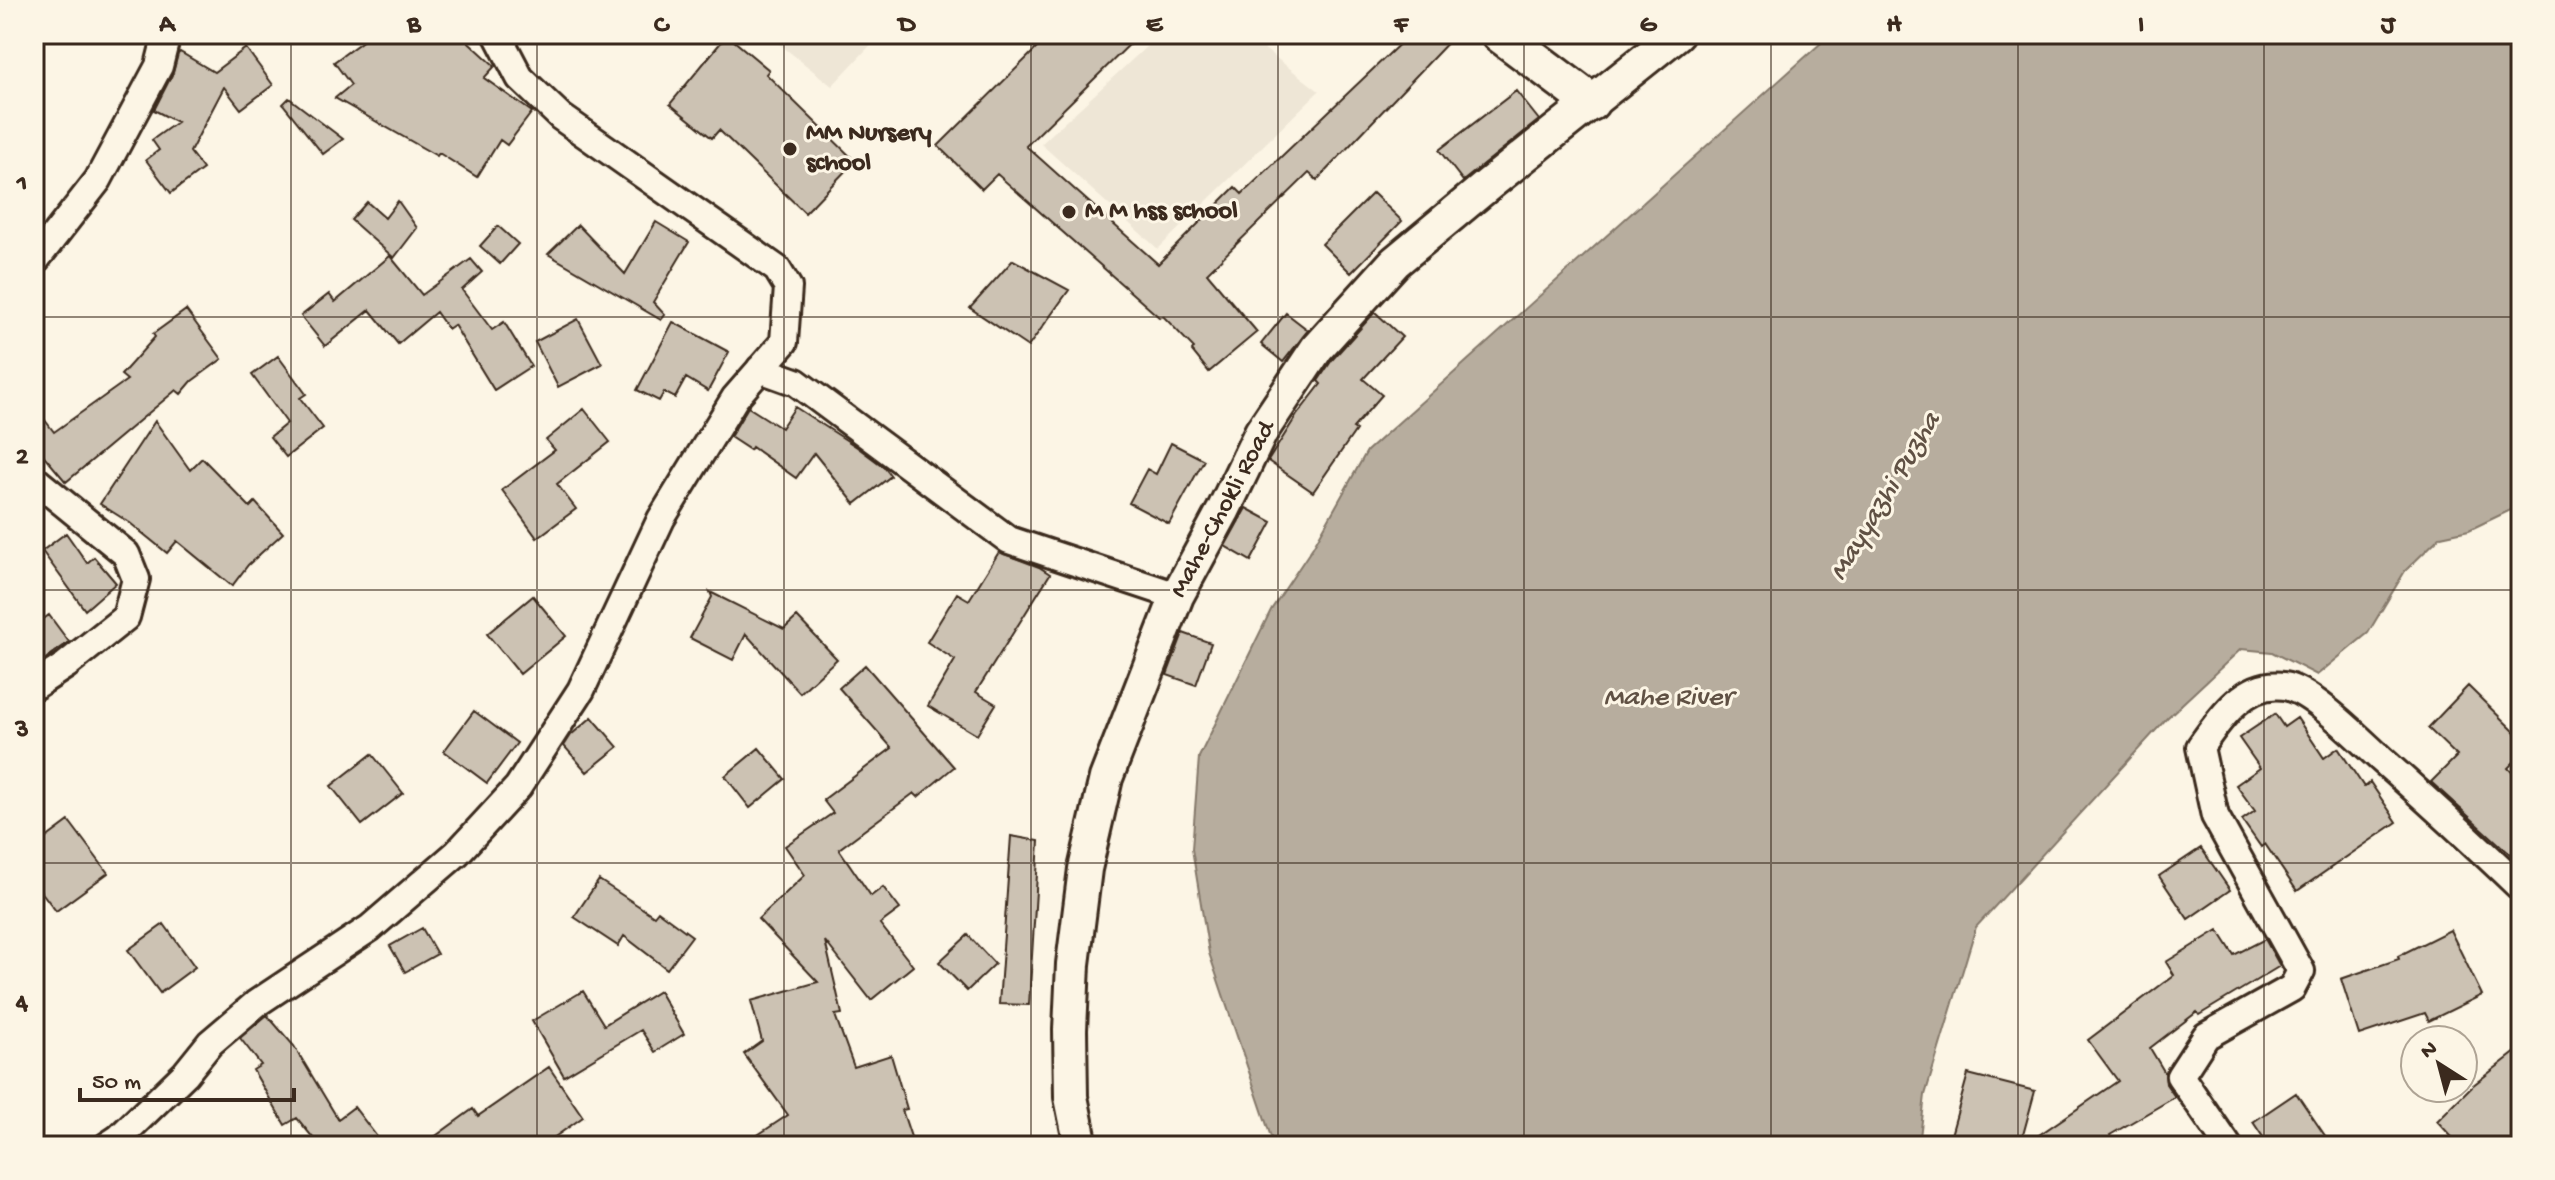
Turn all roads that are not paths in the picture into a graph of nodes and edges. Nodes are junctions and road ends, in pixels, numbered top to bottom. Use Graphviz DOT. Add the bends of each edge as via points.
graph roads {
  1 [pos="167,34"];
  2 [pos="497,34"];
  3 [pos="1500,34"];
  4 [pos="1677,34"];
  5 [pos="1591,102"];
  6 [pos="34,262"];
  7 [pos="760,369"];
  8 [pos="34,479"];
  9 [pos="1177,596"];
  10 [pos="34,686"];
  11 [pos="2521,888"];
  12 [pos="107,1146"];
  13 [pos="1081,1146"];
  14 [pos="2228,1146"];
  1 -- 6 [label="street" via="159,66 98,180"];
  2 -- 7 [label="street" via="520,78 561,117 777,269 788,287 784,342"];
  3 -- 5 [label="main road"];
  4 -- 5 [label="street, Mahe-Chokli Road"];
  5 -- 9 [label="street, Mahe-Chokli Road" via="1395,262 1317,348 1261,432"];
  7 -- 9 [label="street" via="796,382 1009,540"];
  7 -- 12 [label="street" via="735,398 661,519 581,690 518,787 457,853 370,928 257,1003 210,1043 185,1074"];
  8 -- 10 [label="street" via="126,554 136,579 126,617"];
  9 -- 13 [label="street, Mahe-Chokli Road" via="1106,778 1085,869 1070,1030 1071,1097"];
  11 -- 14 [label="street" via="2302,692 2283,685 2256,689 2225,712 2200,747 2215,816 2301,971 2292,988 2206,1036 2180,1076"];
}
